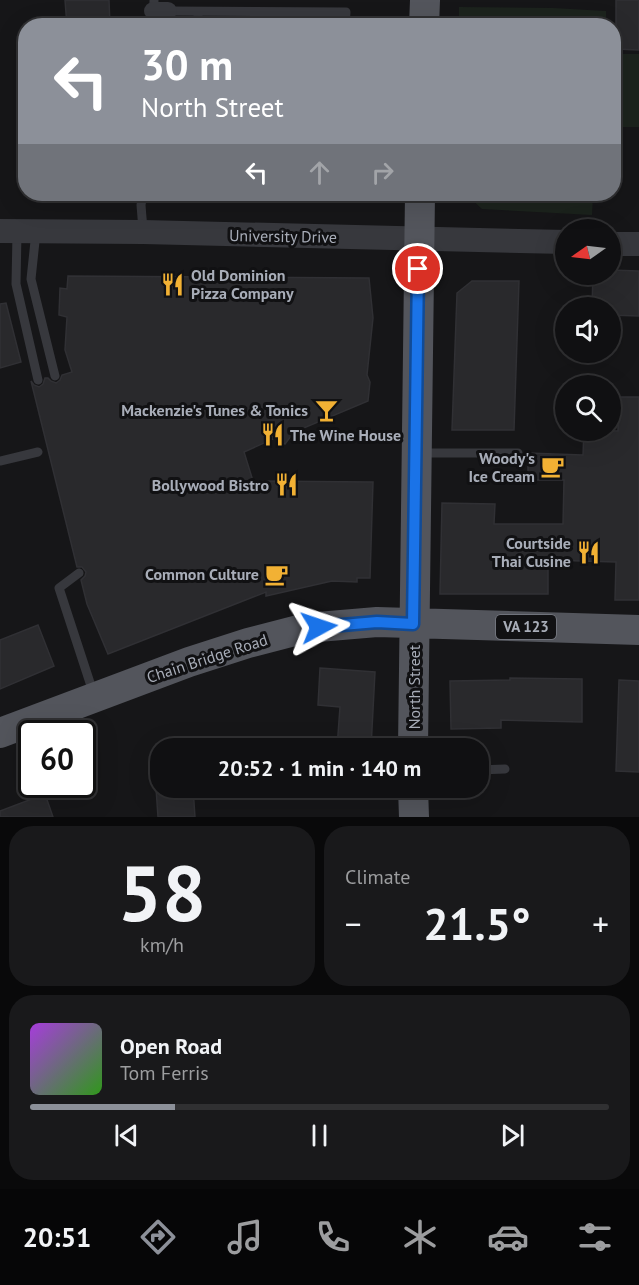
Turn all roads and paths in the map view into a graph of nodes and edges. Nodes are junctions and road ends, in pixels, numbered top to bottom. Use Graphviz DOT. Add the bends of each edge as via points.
graph roads {
  1 [pos="425,0"];
  2 [pos="157,12"];
  3 [pos="198,12"];
  4 [pos="198,18"];
  5 [pos="346,18"];
  6 [pos="424,18"];
  7 [pos="141,201"];
  8 [pos="420,201"];
  9 [pos="18,231"];
  10 [pos="143,232"];
  11 [pos="419,240"];
  12 [pos="555,242"];
  13 [pos="621,243"];
  14 [pos="639,244"];
  15 [pos="56,376"];
  16 [pos="38,380"];
  17 [pos="38,452"];
  18 [pos="416,453"];
  19 [pos="518,453"];
  20 [pos="0,461"];
  21 [pos="79,573"];
  22 [pos="413,624"];
  23 [pos="639,630"];
  24 [pos="95,697"];
  25 [pos="0,733"];
  26 [pos="414,734"];
  27 [pos="505,769"];
  28 [pos="489,770"];
  29 [pos="413,798"];
  30 [pos="414,817"];
  1 -- 6 [label="main road"];
  2 -- 3 [label="lane"];
  3 -- 4 [label="lane"];
  3 -- 5 [label="lane" via="346,12"];
  7 -- 10 [label="lane"];
  8 -- 11 [label="main road, North Street"];
  9 -- 10 [label="street, University Drive"];
  9 -- 15 [label="lane"];
  9 -- 16 [label="lane" via="16,284"];
  10 -- 11 [label="street, University Drive"];
  11 -- 12 [label="street, University Drive"];
  11 -- 18 [label="main road, North Street"];
  13 -- 14 [label="street"];
  17 -- 20 [label="lane"];
  18 -- 19 [label="lane"];
  18 -- 22 [label="main road, North Street"];
  21 -- 24 [label="lane" via="59,588"];
  22 -- 23 [label="main road, Chain Bridge Road / VA 123"];
  22 -- 24 [label="main road, Chain Bridge Road / VA 123" via="377,622 306,628 189,662"];
  22 -- 26 [label="main road, North Street"];
  24 -- 25 [label="main road, Chain Bridge Road / VA 123"];
  27 -- 28 [label="lane"];
  29 -- 30 [label="main road"];
}
